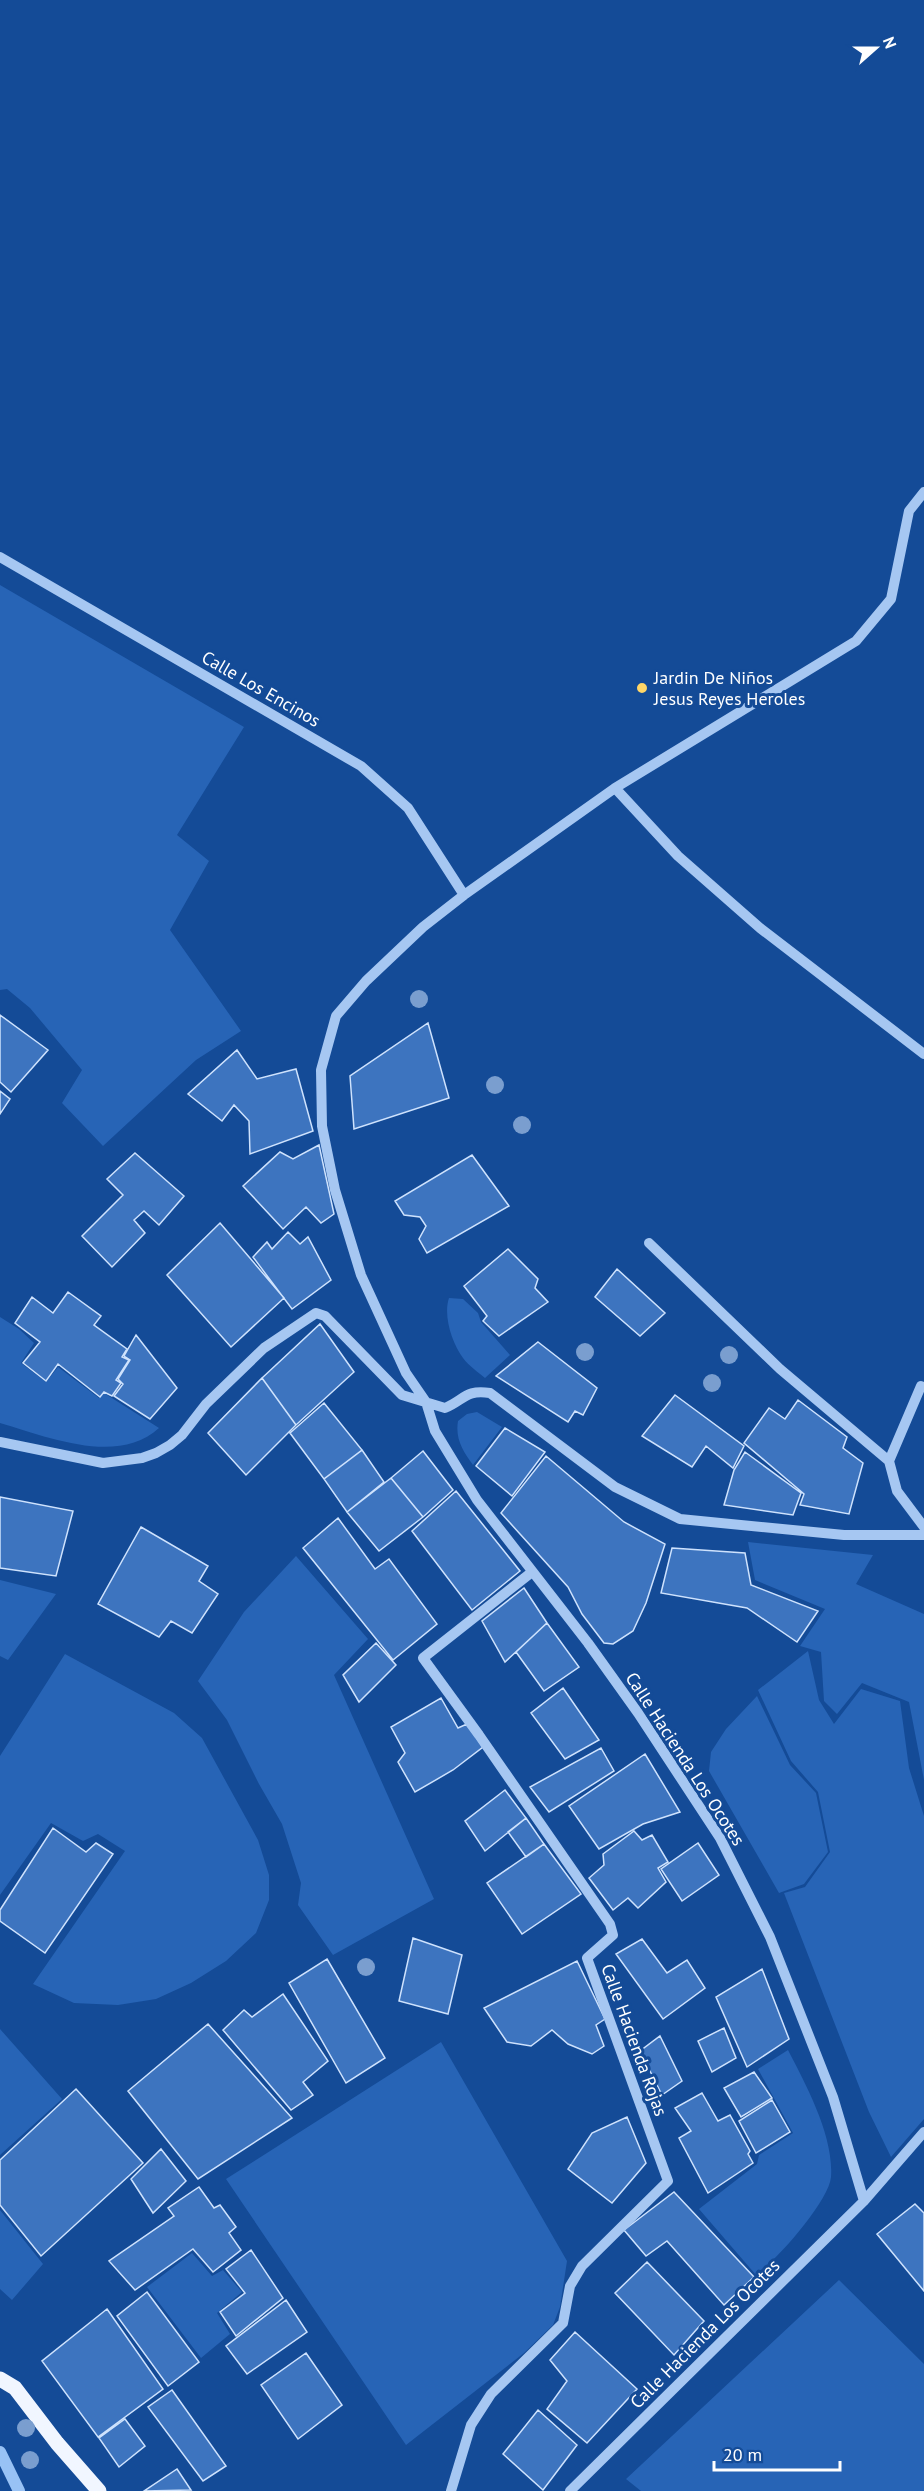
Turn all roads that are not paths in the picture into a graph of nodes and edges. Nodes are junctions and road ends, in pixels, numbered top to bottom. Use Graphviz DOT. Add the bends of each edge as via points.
graph roads {
  1 [pos="924,492"];
  2 [pos="0,557"];
  3 [pos="615,788"];
  4 [pos="464,895"];
  5 [pos="924,1054"];
  6 [pos="650,1243"];
  7 [pos="921,1386"];
  8 [pos="426,1402"];
  9 [pos="0,1442"];
  10 [pos="889,1461"];
  11 [pos="924,1527"];
  12 [pos="924,1535"];
  13 [pos="532,1572"];
  14 [pos="924,2132"];
  15 [pos="864,2201"];
  16 [pos="0,2379"];
  17 [pos="99,2491"];
  18 [pos="451,2491"];
  19 [pos="570,2491"];
  1 -- 3 [label="street, Calle Hacienda Los Ocotes" via="909,511 891,599 856,641"];
  2 -- 4 [label="street, Calle Los Encinos" via="361,766 408,808"];
  3 -- 4 [label="street, Calle Hacienda Los Ocotes"];
  3 -- 5 [label="street" via="678,856 760,928"];
  4 -- 8 [label="street, Calle Hacienda Los Ocotes" via="366,981 336,1017 321,1070 322,1126 334,1190 361,1275 406,1373"];
  6 -- 10 [label="street" via="780,1369"];
  7 -- 10 [label="street"];
  8 -- 9 [label="street" via="402,1395 325,1316 316,1312 264,1348 206,1404 182,1435 156,1453 103,1463"];
  8 -- 12 [label="street" via="445,1408 476,1391 490,1394 615,1488 680,1519 844,1535"];
  8 -- 13 [label="street, Calle Hacienda Los Ocotes" via="435,1431 477,1500"];
  10 -- 11 [label="street" via="897,1491"];
  13 -- 15 [label="street, Calle Hacienda Los Ocotes" via="638,1713 720,1838 770,1937 833,2097"];
  13 -- 18 [label="street, Calle Hacienda Rojas" via="423,1658 610,1924 613,1935 587,1958 668,2181 582,2266 570,2286 563,2323 491,2394 471,2425"];
  14 -- 15 [label="street, Calle Hacienda Los Ocotes"];
  15 -- 19 [label="street, Calle Hacienda Los Ocotes"];
  16 -- 17 [label="main road" via="15,2388"];
}
